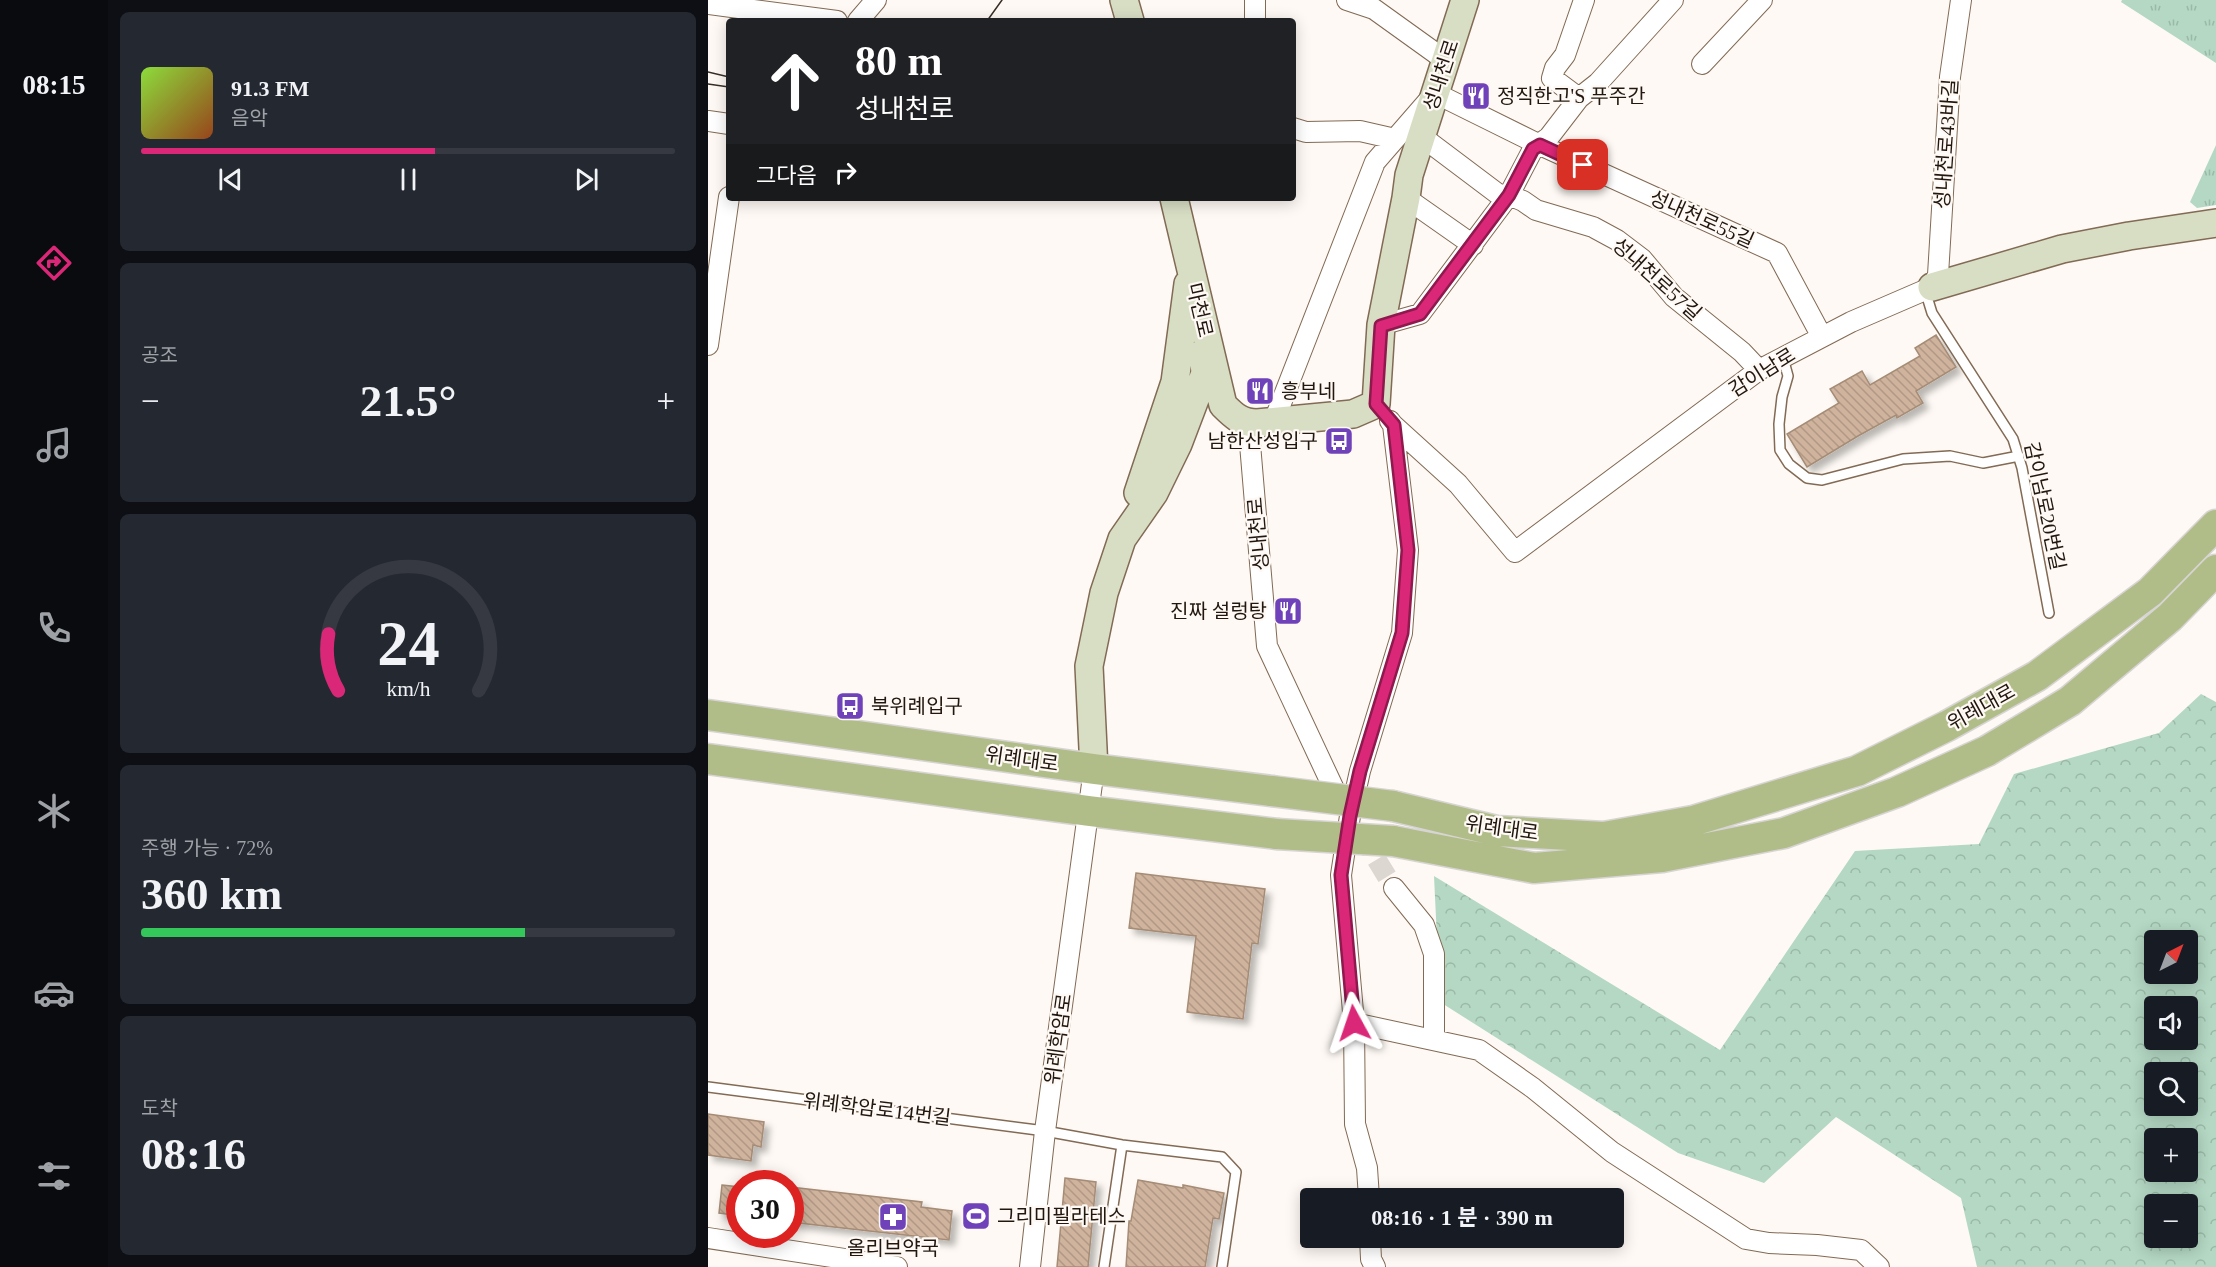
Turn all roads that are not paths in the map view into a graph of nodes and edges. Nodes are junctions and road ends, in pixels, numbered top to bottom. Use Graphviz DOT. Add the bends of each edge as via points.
graph roads {
  1 [pos="876,0"];
  2 [pos="1124,0"];
  3 [pos="1255,0"];
  4 [pos="1347,0"];
  5 [pos="1465,0"];
  6 [pos="1584,0"];
  7 [pos="1673,0"];
  8 [pos="1761,0"];
  9 [pos="1961,0"];
  10 [pos="708,4"];
  11 [pos="814,18"];
  12 [pos="861,18"];
  13 [pos="1129,18"];
  14 [pos="1255,18"];
  15 [pos="1445,60"];
  16 [pos="1702,64"];
  17 [pos="1435,93"];
  18 [pos="1579,98"];
  19 [pos="708,121"];
  20 [pos="726,124"];
  21 [pos="1296,129"];
  22 [pos="1408,137"];
  23 [pos="1540,145"];
  24 [pos="1509,195"];
  25 [pos="1406,198"];
  26 [pos="728,201"];
  27 [pos="1175,201"];
  28 [pos="2216,223"];
  29 [pos="1473,245"];
  30 [pos="1191,271"];
  31 [pos="1932,287"];
  32 [pos="1200,310"];
  33 [pos="1381,326"];
  34 [pos="1822,337"];
  35 [pos="708,345"];
  36 [pos="1783,358"];
  37 [pos="1759,370"];
  38 [pos="1376,404"];
  39 [pos="1234,417"];
  40 [pos="1274,421"];
  41 [pos="1394,425"];
  42 [pos="2019,456"];
  43 [pos="2216,525"];
  44 [pos="1122,539"];
  45 [pos="2216,570"];
  46 [pos="2049,613"];
  47 [pos="708,715"];
  48 [pos="708,759"];
  49 [pos="1094,769"];
  50 [pos="1333,786"];
  51 [pos="1089,812"];
  52 [pos="1394,888"];
  53 [pos="1354,1023"];
  54 [pos="1434,1039"];
  55 [pos="708,1087"];
  56 [pos="1045,1131"];
  57 [pos="1122,1145"];
  58 [pos="1368,1188"];
  59 [pos="708,1238"];
  60 [pos="1370,1248"];
  61 [pos="817,1261"];
  62 [pos="897,1267"];
  63 [pos="1030,1267"];
  64 [pos="1104,1267"];
  65 [pos="1222,1267"];
  66 [pos="1375,1267"];
  67 [pos="1879,1267"];
  1 -- 12 [label="street"];
  2 -- 13 [label="main road"];
  3 -- 14 [label="street"];
  4 -- 15 [label="street" via="1374,9"];
  5 -- 15 [label="main road, 성내천로"];
  6 -- 18 [label="street" via="1564,54 1552,74 1555,81"];
  7 -- 18 [label="street" via="1598,83"];
  8 -- 16 [label="street"];
  9 -- 31 [label="street, 성내천로43바길" via="1950,77 1938,275"];
  10 -- 11 [label="street"];
  15 -- 17 [label="main road, 성내천로"];
  17 -- 22 [label="main road, 성내천로"];
  17 -- 23 [label="street, 성내천로55길"];
  18 -- 23 [label="street"];
  19 -- 20 [label="street"];
  21 -- 22 [label="street"];
  22 -- 24 [label="street, 성내천로57길" via="1498,194"];
  22 -- 25 [label="main road, 성내천로"];
  22 -- 40 [label="street" via="1375,162"];
  23 -- 24 [label="street" via="1533,149"];
  23 -- 34 [label="street, 성내천로55길" via="1777,253"];
  24 -- 29 [label="street"];
  24 -- 37 [label="street, 성내천로57길" via="1536,210 1593,227 1617,240 1642,259 1674,297"];
  25 -- 29 [label="street"];
  25 -- 33 [label="main road, 성내천로"];
  26 -- 35 [label="street"];
  27 -- 30 [label="main road, 마천로"];
  28 -- 31 [label="main road, 감이남로" via="2062,249"];
  29 -- 33 [label="street" via="1420,314"];
  30 -- 32 [label="main road, 마천로"];
  30 -- 44 [label="main road" via="1175,382"];
  31 -- 34 [label="street, 감이남로"];
  31 -- 42 [label="lane, 감이남로20번길" via="1928,300 1932,313 2013,440"];
  32 -- 39 [label="main road, 마천로" via="1223,405"];
  32 -- 44 [label="main road" via="1205,373 1154,493"];
  33 -- 38 [label="main road, 성내천로"];
  34 -- 36 [label="street, 감이남로"];
  36 -- 37 [label="street, 감이남로"];
  36 -- 42 [label="lane" via="1788,376 1779,424 1780,450 1789,464 1807,478 1822,480 1903,459 1950,456 1983,463"];
  37 -- 41 [label="street, 감이남로" via="1515,552 1458,484"];
  38 -- 40 [label="main road" via="1353,414"];
  38 -- 41 [label="street"];
  39 -- 40 [label="main road" via="1246,423"];
  39 -- 50 [label="street, 성내천로" via="1250,444 1267,646"];
  41 -- 53 [label="street" via="1408,550 1402,633 1360,771 1341,875"];
  42 -- 46 [label="lane, 감이남로20번길"];
  43 -- 49 [label="main road, 위례대로, bridge" via="2150,592 2037,676 1857,771 1693,821 1604,837 1497,831 1393,806"];
  44 -- 49 [label="main road" via="1104,593 1089,666"];
  45 -- 51 [label="main road, 위례대로, bridge" via="2170,617 2070,701 1986,751 1897,792 1784,833 1662,857 1534,868 1393,841 1277,834"];
  47 -- 49 [label="main road, 위례대로"];
  48 -- 51 [label="main road, 위례대로"];
  49 -- 51 [label="street, 위례학암로"];
  51 -- 56 [label="street, 위례학암로"];
  52 -- 54 [label="street" via="1424,925 1434,954"];
  53 -- 54 [label="street"];
  53 -- 58 [label="street" via="1355,1124 1367,1168"];
  54 -- 67 [label="street" via="1479,1050 1612,1152 1746,1239 1861,1250"];
  55 -- 56 [label="lane, 위례학암로14번길"];
  56 -- 57 [label="lane, 위례학암로14번길"];
  56 -- 63 [label="street, 위례학암로"];
  57 -- 64 [label="lane"];
  57 -- 65 [label="lane, 위례학암로14번길" via="1222,1157 1236,1172"];
  59 -- 61 [label="street"];
  60 -- 66 [label="street"];
  61 -- 62 [label="street"];
}
